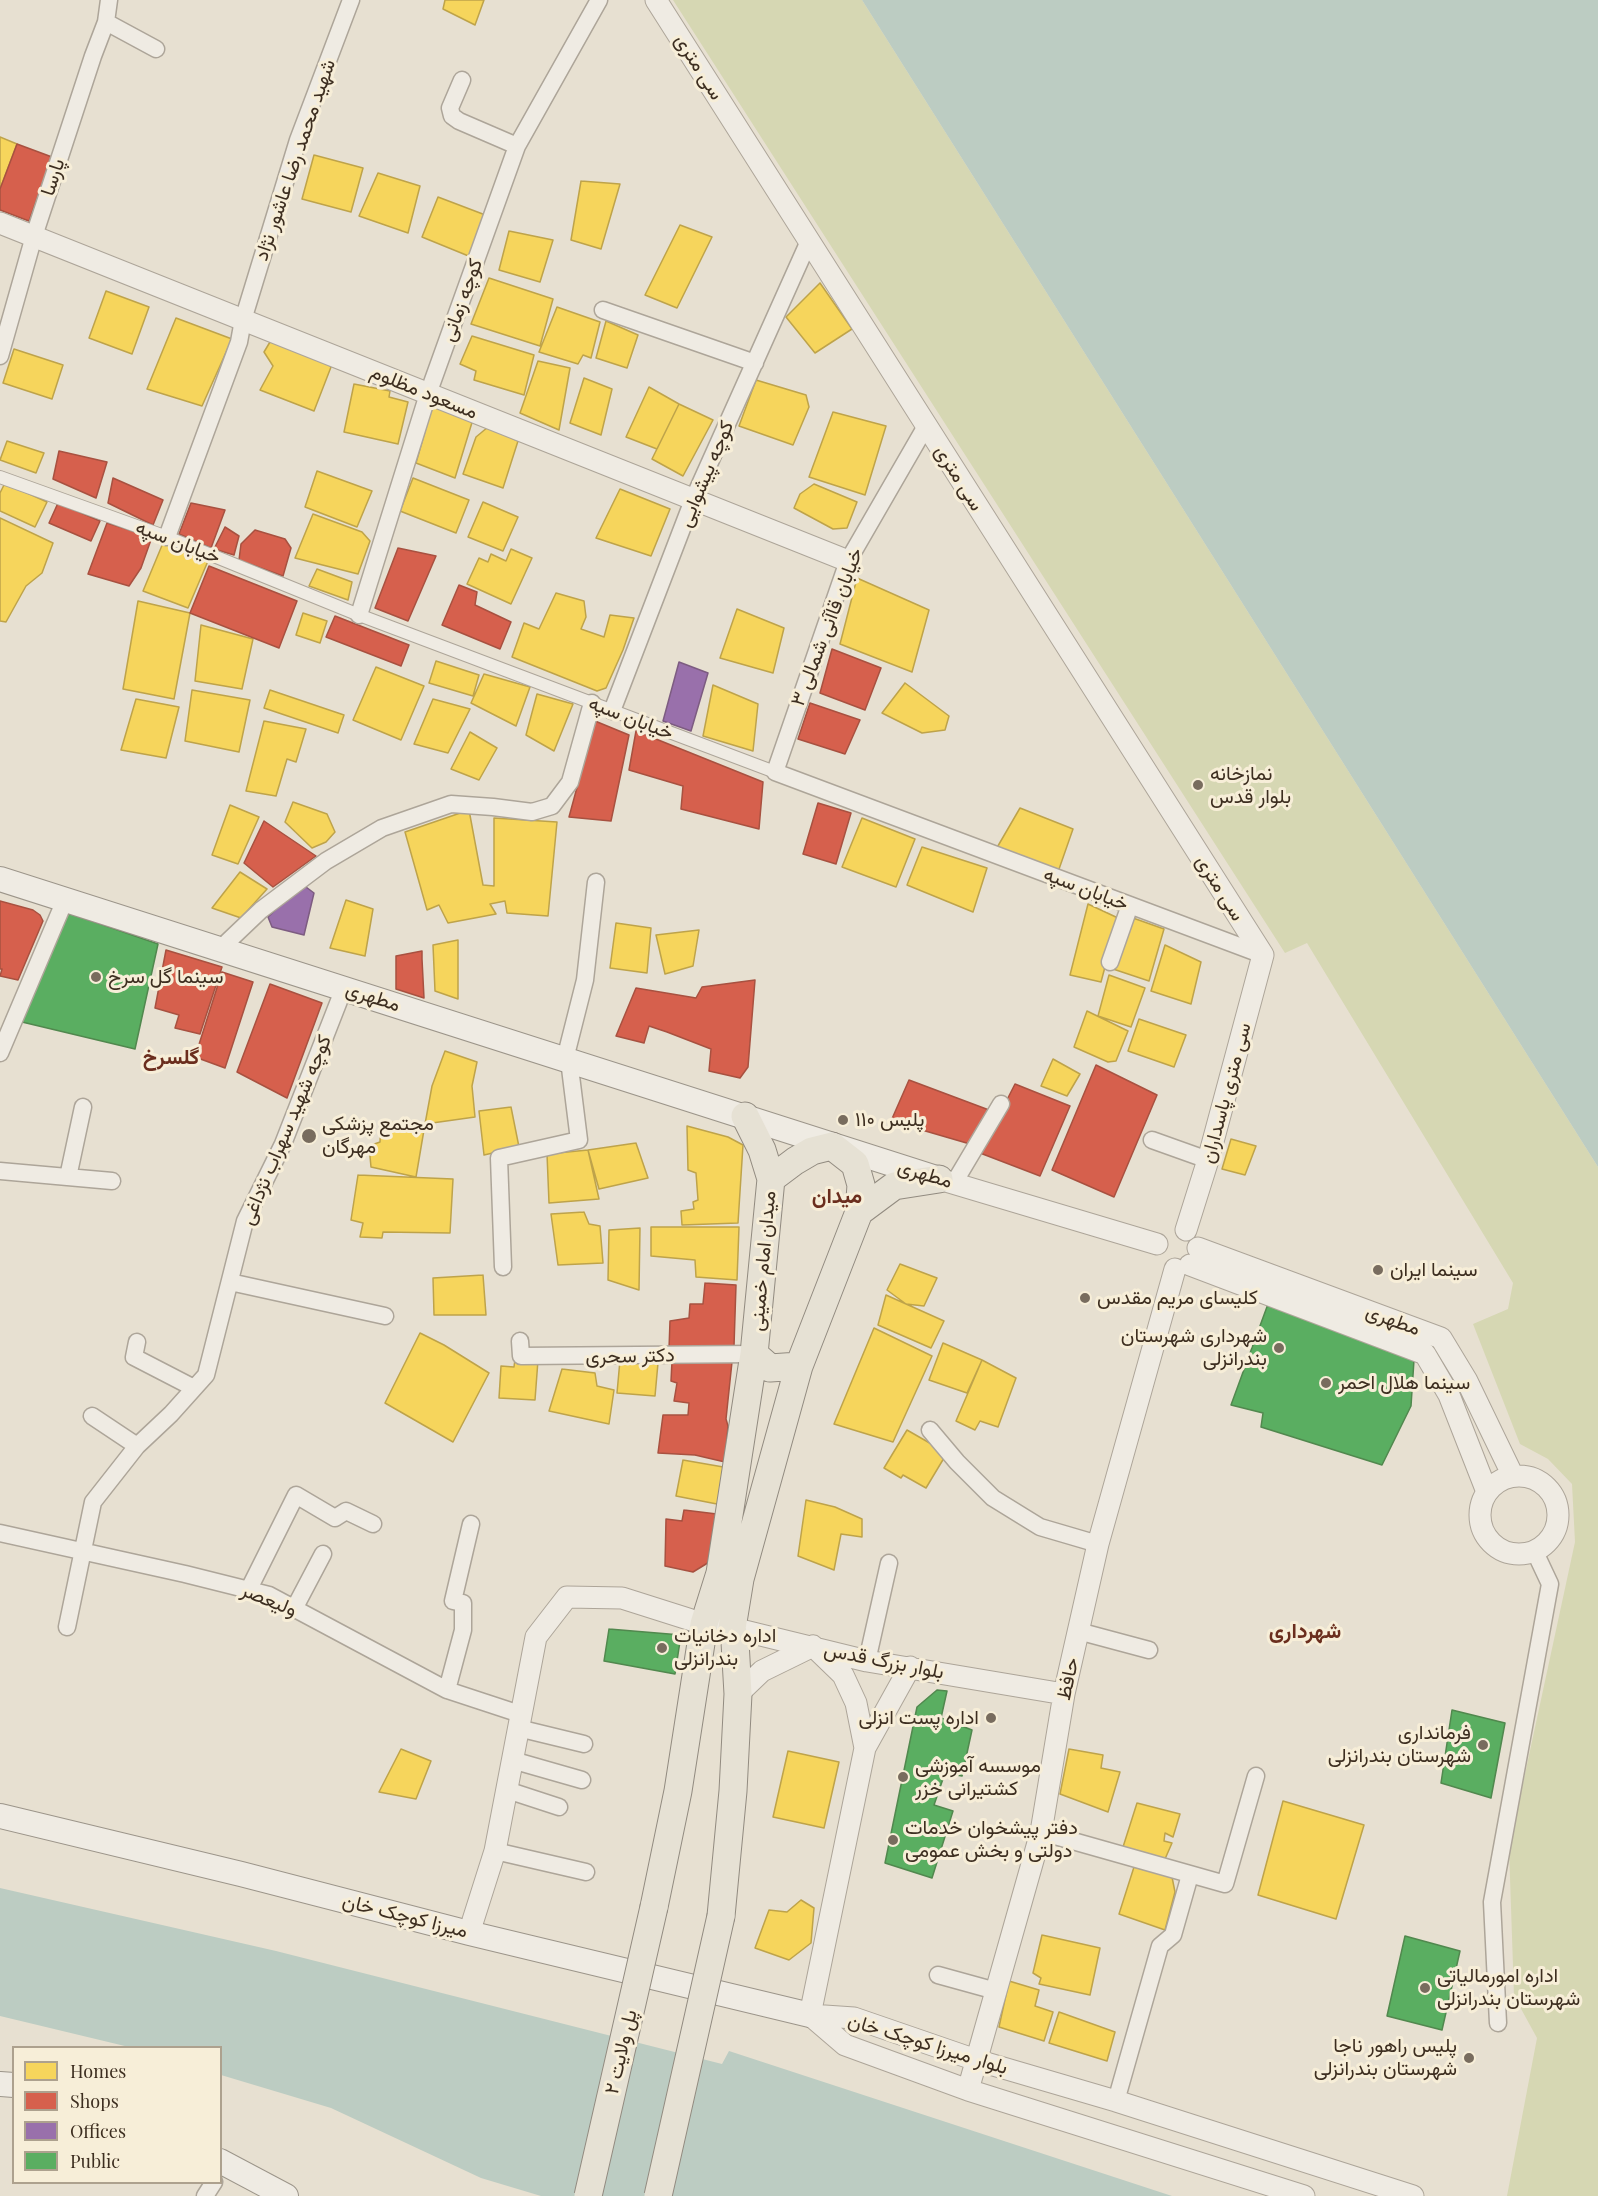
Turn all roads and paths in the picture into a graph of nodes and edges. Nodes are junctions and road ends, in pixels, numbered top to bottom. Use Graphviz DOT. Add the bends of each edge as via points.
graph roads {
  1 [pos="109,0"];
  2 [pos="351,0"];
  3 [pos="599,0"];
  4 [pos="656,0"];
  5 [pos="106,22"];
  6 [pos="156,49"];
  7 [pos="462,80"];
  8 [pos="517,146"];
  9 [pos="0,223"];
  10 [pos="34,236"];
  11 [pos="809,241"];
  12 [pos="603,310"];
  13 [pos="243,320"];
  14 [pos="0,356"];
  15 [pos="755,363"];
  16 [pos="428,394"];
  17 [pos="926,426"];
  18 [pos="0,477"];
  19 [pos="693,500"];
  20 [pos="167,537"];
  21 [pos="848,561"];
  22 [pos="359,615"];
  23 [pos="592,703"];
  24 [pos="612,711"];
  25 [pos="775,772"];
  26 [pos="0,879"];
  27 [pos="596,882"];
  28 [pos="64,900"];
  29 [pos="1130,905"];
  30 [pos="220,949"];
  31 [pos="1263,955"];
  32 [pos="1110,962"];
  33 [pos="344,988"];
  34 [pos="0,1053"];
  35 [pos="567,1059"];
  36 [pos="1000,1104"];
  37 [pos="82,1107"];
  38 [pos="745,1116"];
  39 [pos="1152,1140"];
  40 [pos="832,1146"];
  41 [pos="1208,1160"];
  42 [pos="0,1171"];
  43 [pos="68,1177"];
  44 [pos="771,1179"];
  45 [pos="112,1181"];
  46 [pos="947,1181"];
  47 [pos="859,1212"];
  48 [pos="1157,1244"];
  49 [pos="1187,1253"];
  50 [pos="503,1267"];
  51 [pos="230,1282"];
  52 [pos="385,1316"];
  53 [pos="520,1341"];
  54 [pos="137,1342"];
  55 [pos="754,1354"];
  56 [pos="799,1365"];
  57 [pos="194,1388"];
  58 [pos="92,1416"];
  59 [pos="930,1430"];
  60 [pos="137,1446"];
  61 [pos="1513,1476"];
  62 [pos="1487,1492"];
  63 [pos="373,1524"];
  64 [pos="471,1524"];
  65 [pos="0,1533"];
  66 [pos="1098,1544"];
  67 [pos="82,1550"];
  68 [pos="1534,1550"];
  69 [pos="323,1554"];
  70 [pos="889,1563"];
  71 [pos="249,1589"];
  72 [pos="294,1609"];
  73 [pos="704,1623"];
  74 [pos="67,1627"];
  75 [pos="732,1628"];
  76 [pos="1078,1631"];
  77 [pos="813,1647"];
  78 [pos="1149,1650"];
  79 [pos="867,1661"];
  80 [pos="910,1667"];
  81 [pos="447,1690"];
  82 [pos="738,1694"];
  83 [pos="1064,1694"];
  84 [pos="519,1721"];
  85 [pos="584,1744"];
  86 [pos="864,1748"];
  87 [pos="512,1760"];
  88 [pos="1256,1776"];
  89 [pos="582,1780"];
  90 [pos="507,1790"];
  91 [pos="559,1807"];
  92 [pos="0,1816"];
  93 [pos="1041,1832"];
  94 [pos="495,1851"];
  95 [pos="586,1872"];
  96 [pos="1190,1875"];
  97 [pos="469,1933"];
  98 [pos="938,1975"];
  99 [pos="996,1991"];
  100 [pos="810,2015"];
  101 [pos="1498,2023"];
  102 [pos="976,2060"];
  103 [pos="968,2090"];
  104 [pos="1116,2100"];
  105 [pos="1107,2133"];
  106 [pos="1250,2144"];
  107 [pos="222,2171"];
  108 [pos="1240,2175"];
  109 [pos="1368,2189"];
  110 [pos="274,2193"];
  111 [pos="588,2196"];
  112 [pos="658,2196"];
  113 [pos="1304,2196"];
  114 [pos="1413,2196"];
  1 -- 5 [label="street, پارسا"];
  2 -- 13 [label="street, شهید محمد رضا عاشور نژاد" via="298,140"];
  3 -- 8 [label="street, کوچه زمانی"];
  4 -- 11 [label="street, سی متری"];
  5 -- 6 [label="street"];
  5 -- 10 [label="street, پارسا"];
  7 -- 8 [label="street" via="450,108 452,116"];
  8 -- 16 [label="street, کوچه زمانی"];
  9 -- 10 [label="street, مسعود مظلوم"];
  10 -- 13 [label="street, مسعود مظلوم"];
  10 -- 14 [label="street, پارسا"];
  11 -- 15 [label="street, کوچه پیشوایی"];
  11 -- 17 [label="street, سی متری"];
  12 -- 15 [label="street"];
  13 -- 16 [label="street, مسعود مظلوم"];
  13 -- 20 [label="street, شهید محمد رضا عاشور نژاد"];
  15 -- 19 [label="street, کوچه پیشوایی"];
  16 -- 19 [label="street, مسعود مظلوم"];
  16 -- 22 [label="street, کوچه زمانی"];
  17 -- 21 [label="street, خیابان قاآنی شمالی ۳"];
  17 -- 31 [label="street, سی متری"];
  18 -- 20 [label="street, خیابان سپه"];
  19 -- 21 [label="street, مسعود مظلوم"];
  19 -- 24 [label="street, کوچه پیشوایی"];
  20 -- 22 [label="street, خیابان سپه"];
  21 -- 25 [label="street, خیابان قاآنی شمالی ۳"];
  22 -- 23 [label="street, خیابان سپه"];
  23 -- 24 [label="street, خیابان سپه"];
  23 -- 30 [label="street" via="570,782 552,806 532,812 451,804 382,828 326,861 261,910"];
  24 -- 25 [label="street, خیابان سپه"];
  25 -- 29 [label="street, خیابان سپه"];
  26 -- 28 [label="main road, مطهری"];
  27 -- 35 [label="street" via="585,980"];
  28 -- 30 [label="main road, مطهری"];
  28 -- 34 [label="street"];
  29 -- 31 [label="street, خیابان سپه"];
  29 -- 32 [label="street"];
  30 -- 33 [label="main road, مطهری"];
  31 -- 41 [label="street, سی متری پاسداران"];
  33 -- 35 [label="main road, مطهری"];
  33 -- 51 [label="street, کوچه شهید سهراب نژداغی" via="283,1144 245,1221"];
  35 -- 38 [label="main road, مطهری"];
  35 -- 50 [label="street" via="579,1140 499,1158"];
  36 -- 46 [label="street"];
  37 -- 43 [label="street"];
  38 -- 40 [label="main road, مطهری"];
  38 -- 44 [label="main road"];
  39 -- 41 [label="street"];
  40 -- 44 [label="main road, میدان امام خمینی" via="812,1151"];
  40 -- 46 [label="main road, مطهری"];
  40 -- 47 [label="main road" via="855,1164 861,1185"];
  41 -- 49 [label="street, سی متری پاسداران"];
  42 -- 43 [label="street"];
  43 -- 45 [label="street"];
  44 -- 55 [label="main road, میدان امام خمینی"];
  46 -- 47 [label="main road" via="894,1186"];
  46 -- 48 [label="street, مطهری"];
  47 -- 56 [label="main road"];
  48 -- 49 [label="street" via="1157,1253 1167,1267"];
  48 -- 49 [label="street" via="1168,1230 1177,1228"];
  49 -- 61 [label="street, مطهری" via="1442,1338"];
  49 -- 62 [label="street, مطهری" via="1425,1354 1449,1395"];
  49 -- 66 [label="street, حافظ"];
  51 -- 52 [label="street"];
  51 -- 57 [label="street, کوچه شهید سهراب نژداغی" via="206,1375"];
  53 -- 55 [label="street, دکتر سحری" via="521,1356"];
  54 -- 57 [label="street" via="134,1357"];
  55 -- 56 [label="main road, میدان امام خمینی" via="770,1368"];
  55 -- 73 [label="main road, پل ولایت ۲" via="720,1573"];
  56 -- 75 [label="main road" via="740,1579"];
  57 -- 60 [label="street, کوچه شهید سهراب نژداغی"];
  58 -- 60 [label="street"];
  59 -- 66 [label="street" via="993,1498 1040,1527"];
  60 -- 67 [label="street, کوچه شهید سهراب نژداغی" via="93,1502"];
  61 -- 62 [label="street" via="1494,1484"];
  61 -- 68 [label="street" via="1542,1483 1557,1509 1550,1538"];
  62 -- 68 [label="street" via="1480,1521 1488,1539 1504,1551"];
  63 -- 71 [label="street" via="346,1511 335,1518 296,1495"];
  64 -- 81 [label="street" via="453,1601 463,1603 463,1630"];
  65 -- 67 [label="street, ولیعصر"];
  66 -- 76 [label="street, حافظ"];
  67 -- 71 [label="street, ولیعصر"];
  67 -- 74 [label="street, کوچه شهید سهراب نژداغی"];
  68 -- 101 [label="street" via="1550,1584 1492,1902"];
  69 -- 72 [label="street"];
  70 -- 79 [label="street"];
  71 -- 72 [label="street, ولیعصر"];
  72 -- 81 [label="street, ولیعصر"];
  73 -- 75 [label="street, بلوار بزرگ قدس"];
  73 -- 84 [label="street, بلوار بزرگ قدس" via="622,1598 567,1597 536,1637"];
  73 -- 111 [label="main road, پل ولایت ۲, bridge" via="678,1791"];
  75 -- 77 [label="street, بلوار بزرگ قدس"];
  75 -- 82 [label="main road"];
  76 -- 78 [label="street"];
  76 -- 83 [label="street, حافظ"];
  77 -- 79 [label="street, بلوار بزرگ قدس"];
  77 -- 82 [label="street" via="762,1671"];
  77 -- 86 [label="street" via="843,1676 856,1703"];
  79 -- 80 [label="street, بلوار بزرگ قدس"];
  80 -- 83 [label="street, بلوار بزرگ قدس"];
  80 -- 86 [label="street"];
  81 -- 84 [label="street, ولیعصر"];
  82 -- 112 [label="main road, bridge" via="721,1916"];
  83 -- 93 [label="street, حافظ"];
  84 -- 85 [label="street, ولیعصر"];
  84 -- 87 [label="street"];
  86 -- 100 [label="street"];
  87 -- 89 [label="street"];
  87 -- 90 [label="street"];
  88 -- 96 [label="street" via="1225,1884"];
  90 -- 91 [label="street"];
  90 -- 94 [label="street"];
  92 -- 97 [label="main road, میرزا کوچک خان"];
  93 -- 96 [label="street"];
  93 -- 99 [label="street, حافظ"];
  94 -- 95 [label="street"];
  94 -- 97 [label="street"];
  96 -- 104 [label="street" via="1173,1935 1160,1946"];
  97 -- 100 [label="main road, میرزا کوچک خان"];
  98 -- 99 [label="street"];
  99 -- 102 [label="street, حافظ"];
  100 -- 102 [label="street, بلوار میرزا کوچک خان" via="854,2018"];
  100 -- 103 [label="street, بلوار میرزا کوچک خان" via="845,2045"];
  102 -- 103 [label="street, حافظ"];
  102 -- 104 [label="street, بلوار میرزا کوچک خان"];
  103 -- 105 [label="street, بلوار میرزا کوچک خان"];
  104 -- 105 [label="street"];
  104 -- 106 [label="street, بلوار میرزا کوچک خان"];
  105 -- 108 [label="street, بلوار میرزا کوچک خان"];
  106 -- 108 [label="street"];
  106 -- 109 [label="street, بلوار میرزا کوچک خان"];
  107 -- 110 [label="main road"];
  108 -- 113 [label="street, بلوار میرزا کوچک خان"];
  109 -- 114 [label="street, بلوار میرزا کوچک خان"];
}
